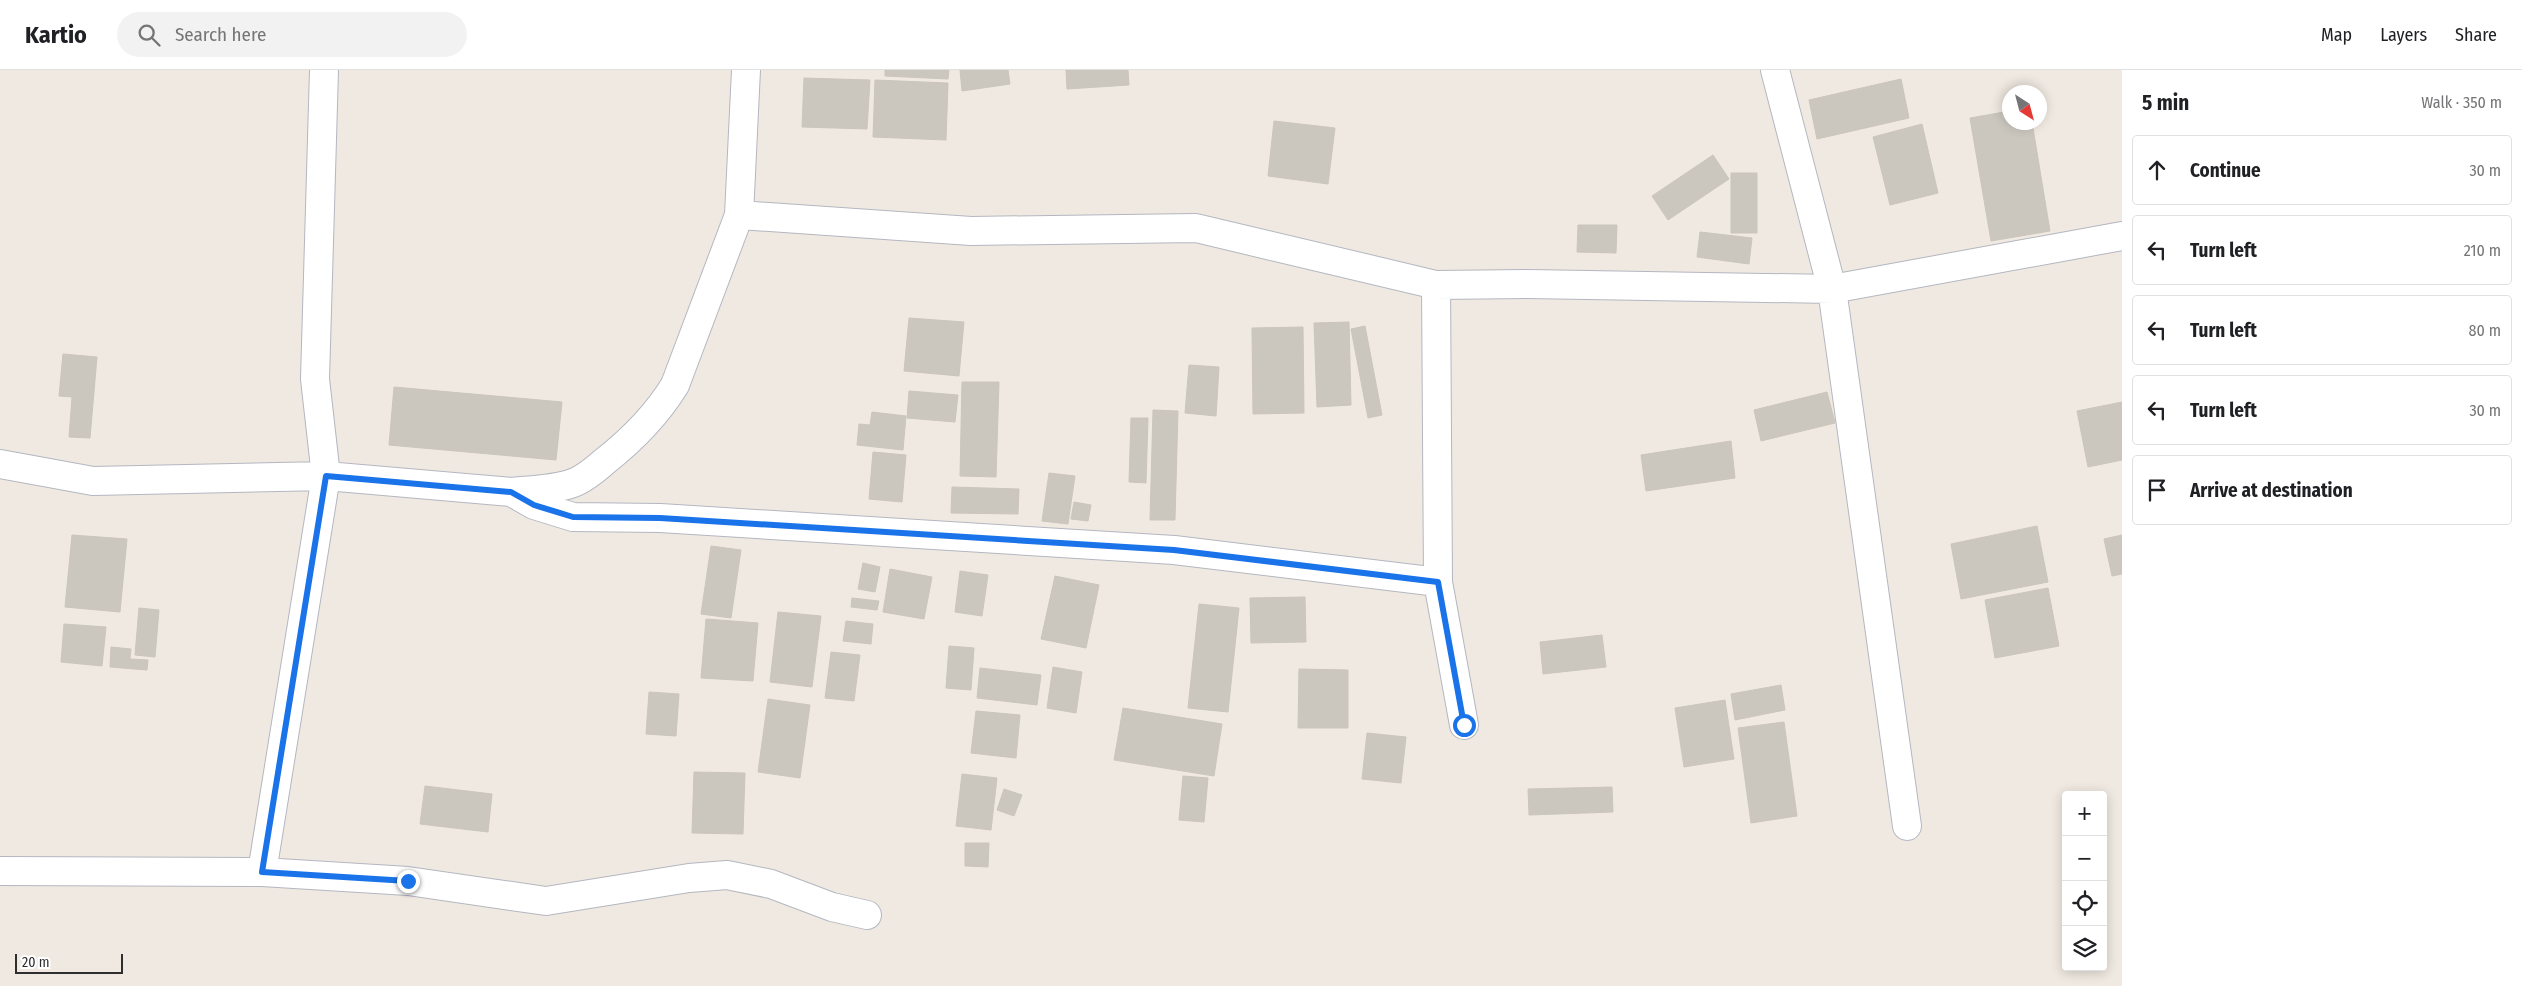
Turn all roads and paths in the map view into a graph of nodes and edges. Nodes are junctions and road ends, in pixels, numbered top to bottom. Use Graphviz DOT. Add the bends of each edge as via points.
graph roads {
  1 [pos="324,70"];
  2 [pos="746,70"];
  3 [pos="1775,70"];
  4 [pos="740,215"];
  5 [pos="2122,236"];
  6 [pos="1436,285"];
  7 [pos="1832,289"];
  8 [pos="0,464"];
  9 [pos="326,476"];
  10 [pos="511,492"];
  11 [pos="1438,582"];
  12 [pos="1464,725"];
  13 [pos="1907,826"];
  14 [pos="0,871"];
  15 [pos="262,872"];
  16 [pos="867,915"];
  1 -- 9 [label="street" via="315,379"];
  2 -- 4 [label="street"];
  3 -- 7 [label="street"];
  4 -- 6 [label="street" via="971,231 1196,228"];
  4 -- 10 [label="street" via="675,385 660,410 634,438 573,483"];
  5 -- 7 [label="street"];
  6 -- 7 [label="street"];
  6 -- 11 [label="street"];
  7 -- 13 [label="street"];
  8 -- 9 [label="street" via="93,481"];
  9 -- 10 [label="street"];
  9 -- 15 [label="street"];
  10 -- 11 [label="street" via="534,505 573,517 660,518 1174,550"];
  11 -- 12 [label="street"];
  14 -- 15 [label="street"];
  15 -- 16 [label="street" via="408,881 546,901 727,874 771,884 832,907"];
}
